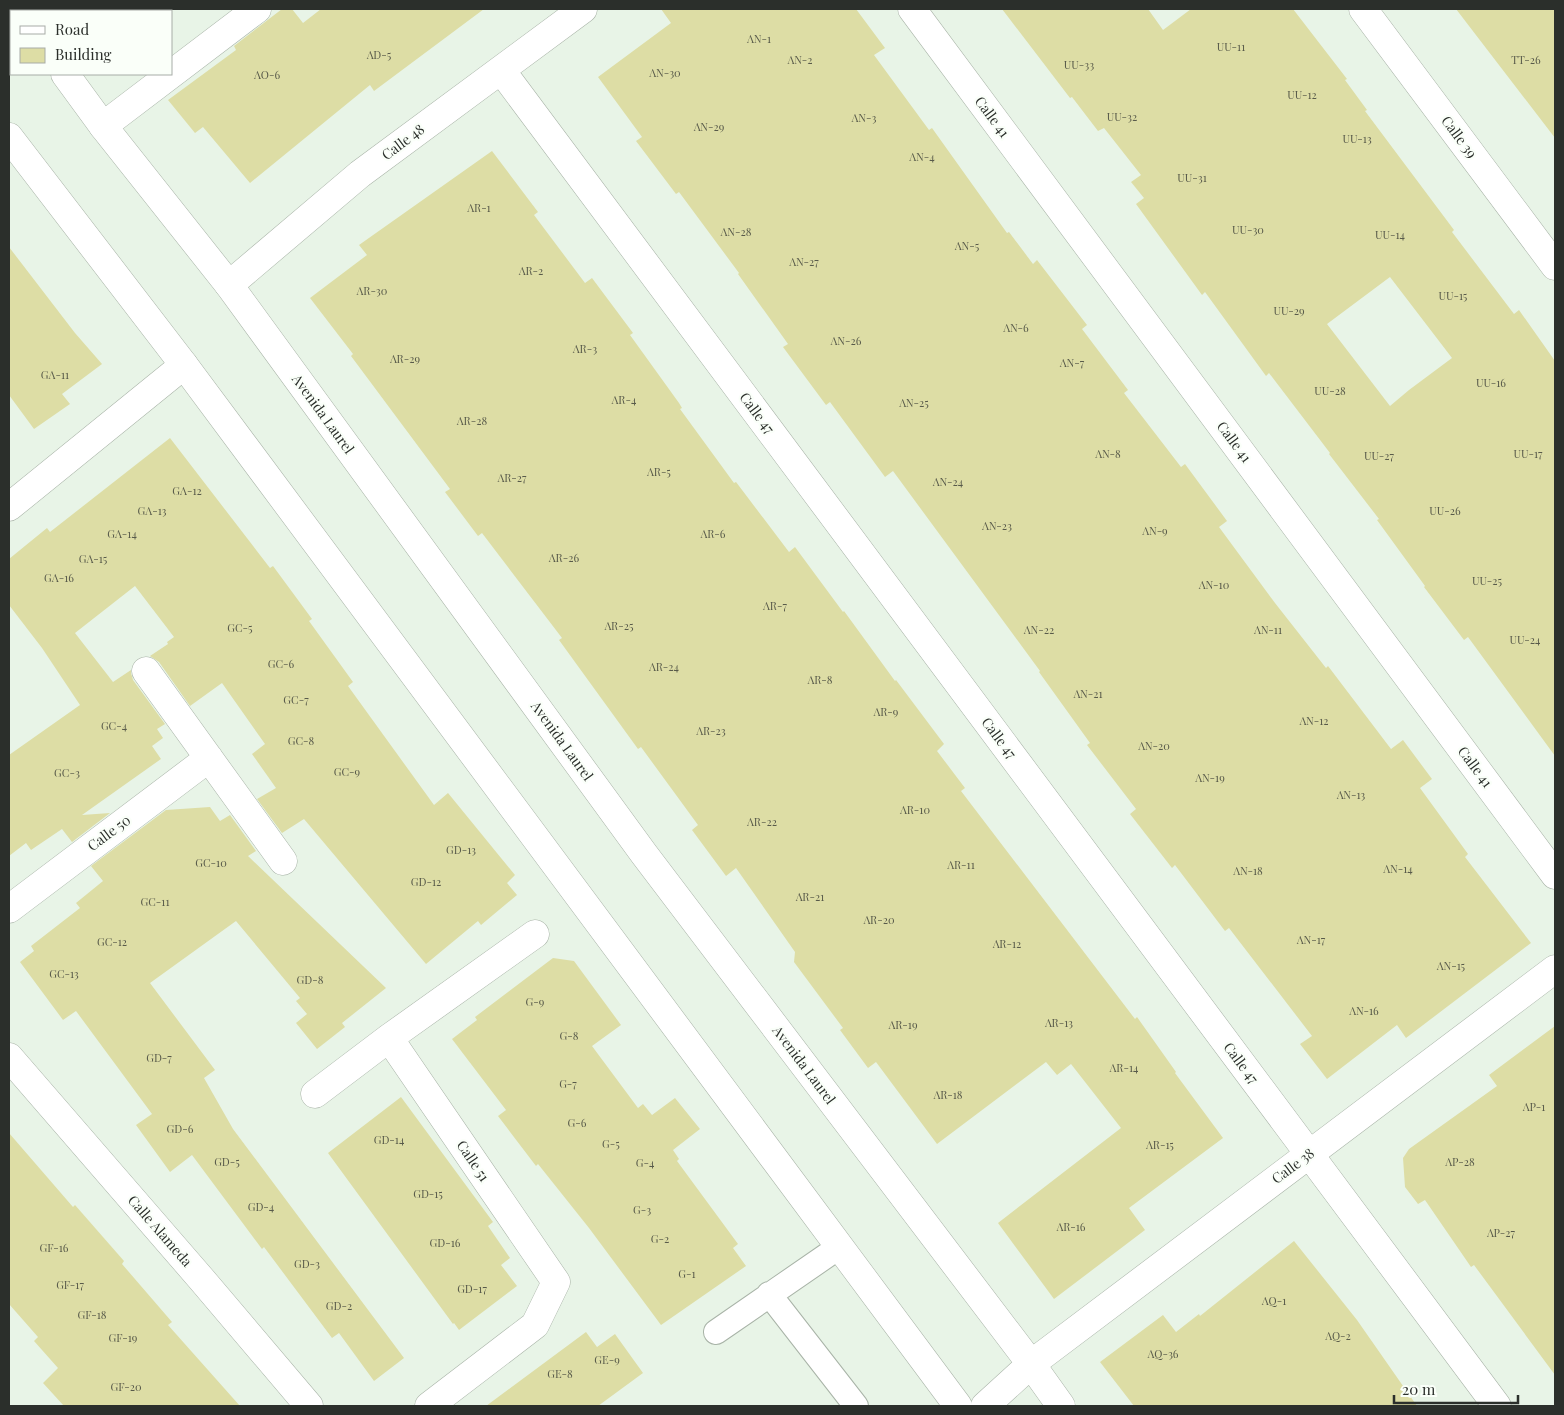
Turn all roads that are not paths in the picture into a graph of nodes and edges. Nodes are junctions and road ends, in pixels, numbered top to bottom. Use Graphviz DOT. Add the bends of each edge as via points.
graph roads {
  1 [pos="257,9"];
  2 [pos="583,9"];
  3 [pos="912,9"];
  4 [pos="1363,9"];
  5 [pos="501,70"];
  6 [pos="172,74"];
  7 [pos="66,75"];
  8 [pos="170,75"];
  9 [pos="103,126"];
  10 [pos="9,137"];
  11 [pos="1555,266"];
  12 [pos="229,285"];
  13 [pos="184,365"];
  14 [pos="9,507"];
  15 [pos="146,671"];
  16 [pos="209,758"];
  17 [pos="283,860"];
  18 [pos="1555,875"];
  19 [pos="9,909"];
  20 [pos="535,934"];
  21 [pos="1555,968"];
  22 [pos="389,1038"];
  23 [pos="9,1057"];
  24 [pos="315,1094"];
  25 [pos="1309,1154"];
  26 [pos="839,1247"];
  27 [pos="769,1294"];
  28 [pos="716,1332"];
  29 [pos="1032,1364"];
  30 [pos="309,1406"];
  31 [pos="429,1406"];
  32 [pos="856,1406"];
  33 [pos="958,1406"];
  34 [pos="985,1406"];
  35 [pos="1062,1406"];
  36 [pos="1497,1406"];
  1 -- 6 [label="street"];
  2 -- 5 [label="street, Calle 48"];
  3 -- 18 [label="street, Calle 41"];
  4 -- 11 [label="street, Calle 39"];
  5 -- 12 [label="street, Calle 48" via="360,174"];
  5 -- 25 [label="street, Calle 47"];
  7 -- 9 [label="street, Avenida Laurel"];
  8 -- 9 [label="street"];
  9 -- 12 [label="street, Avenida Laurel"];
  10 -- 13 [label="street"];
  12 -- 29 [label="street, Avenida Laurel" via="644,854"];
  13 -- 14 [label="street"];
  13 -- 26 [label="street"];
  15 -- 16 [label="street"];
  16 -- 17 [label="street"];
  16 -- 19 [label="street, Calle 50"];
  20 -- 22 [label="street"];
  21 -- 25 [label="street, Calle 38"];
  22 -- 24 [label="street"];
  22 -- 31 [label="street, Calle 51" via="556,1282 535,1325"];
  23 -- 30 [label="street, Calle Alameda"];
  25 -- 29 [label="street, Calle 38"];
  25 -- 36 [label="street, Calle 47"];
  26 -- 27 [label="lane"];
  26 -- 33 [label="street"];
  27 -- 28 [label="lane"];
  27 -- 32 [label="lane"];
  29 -- 34 [label="street, Calle 38"];
  29 -- 35 [label="street, Avenida Laurel"];
}
